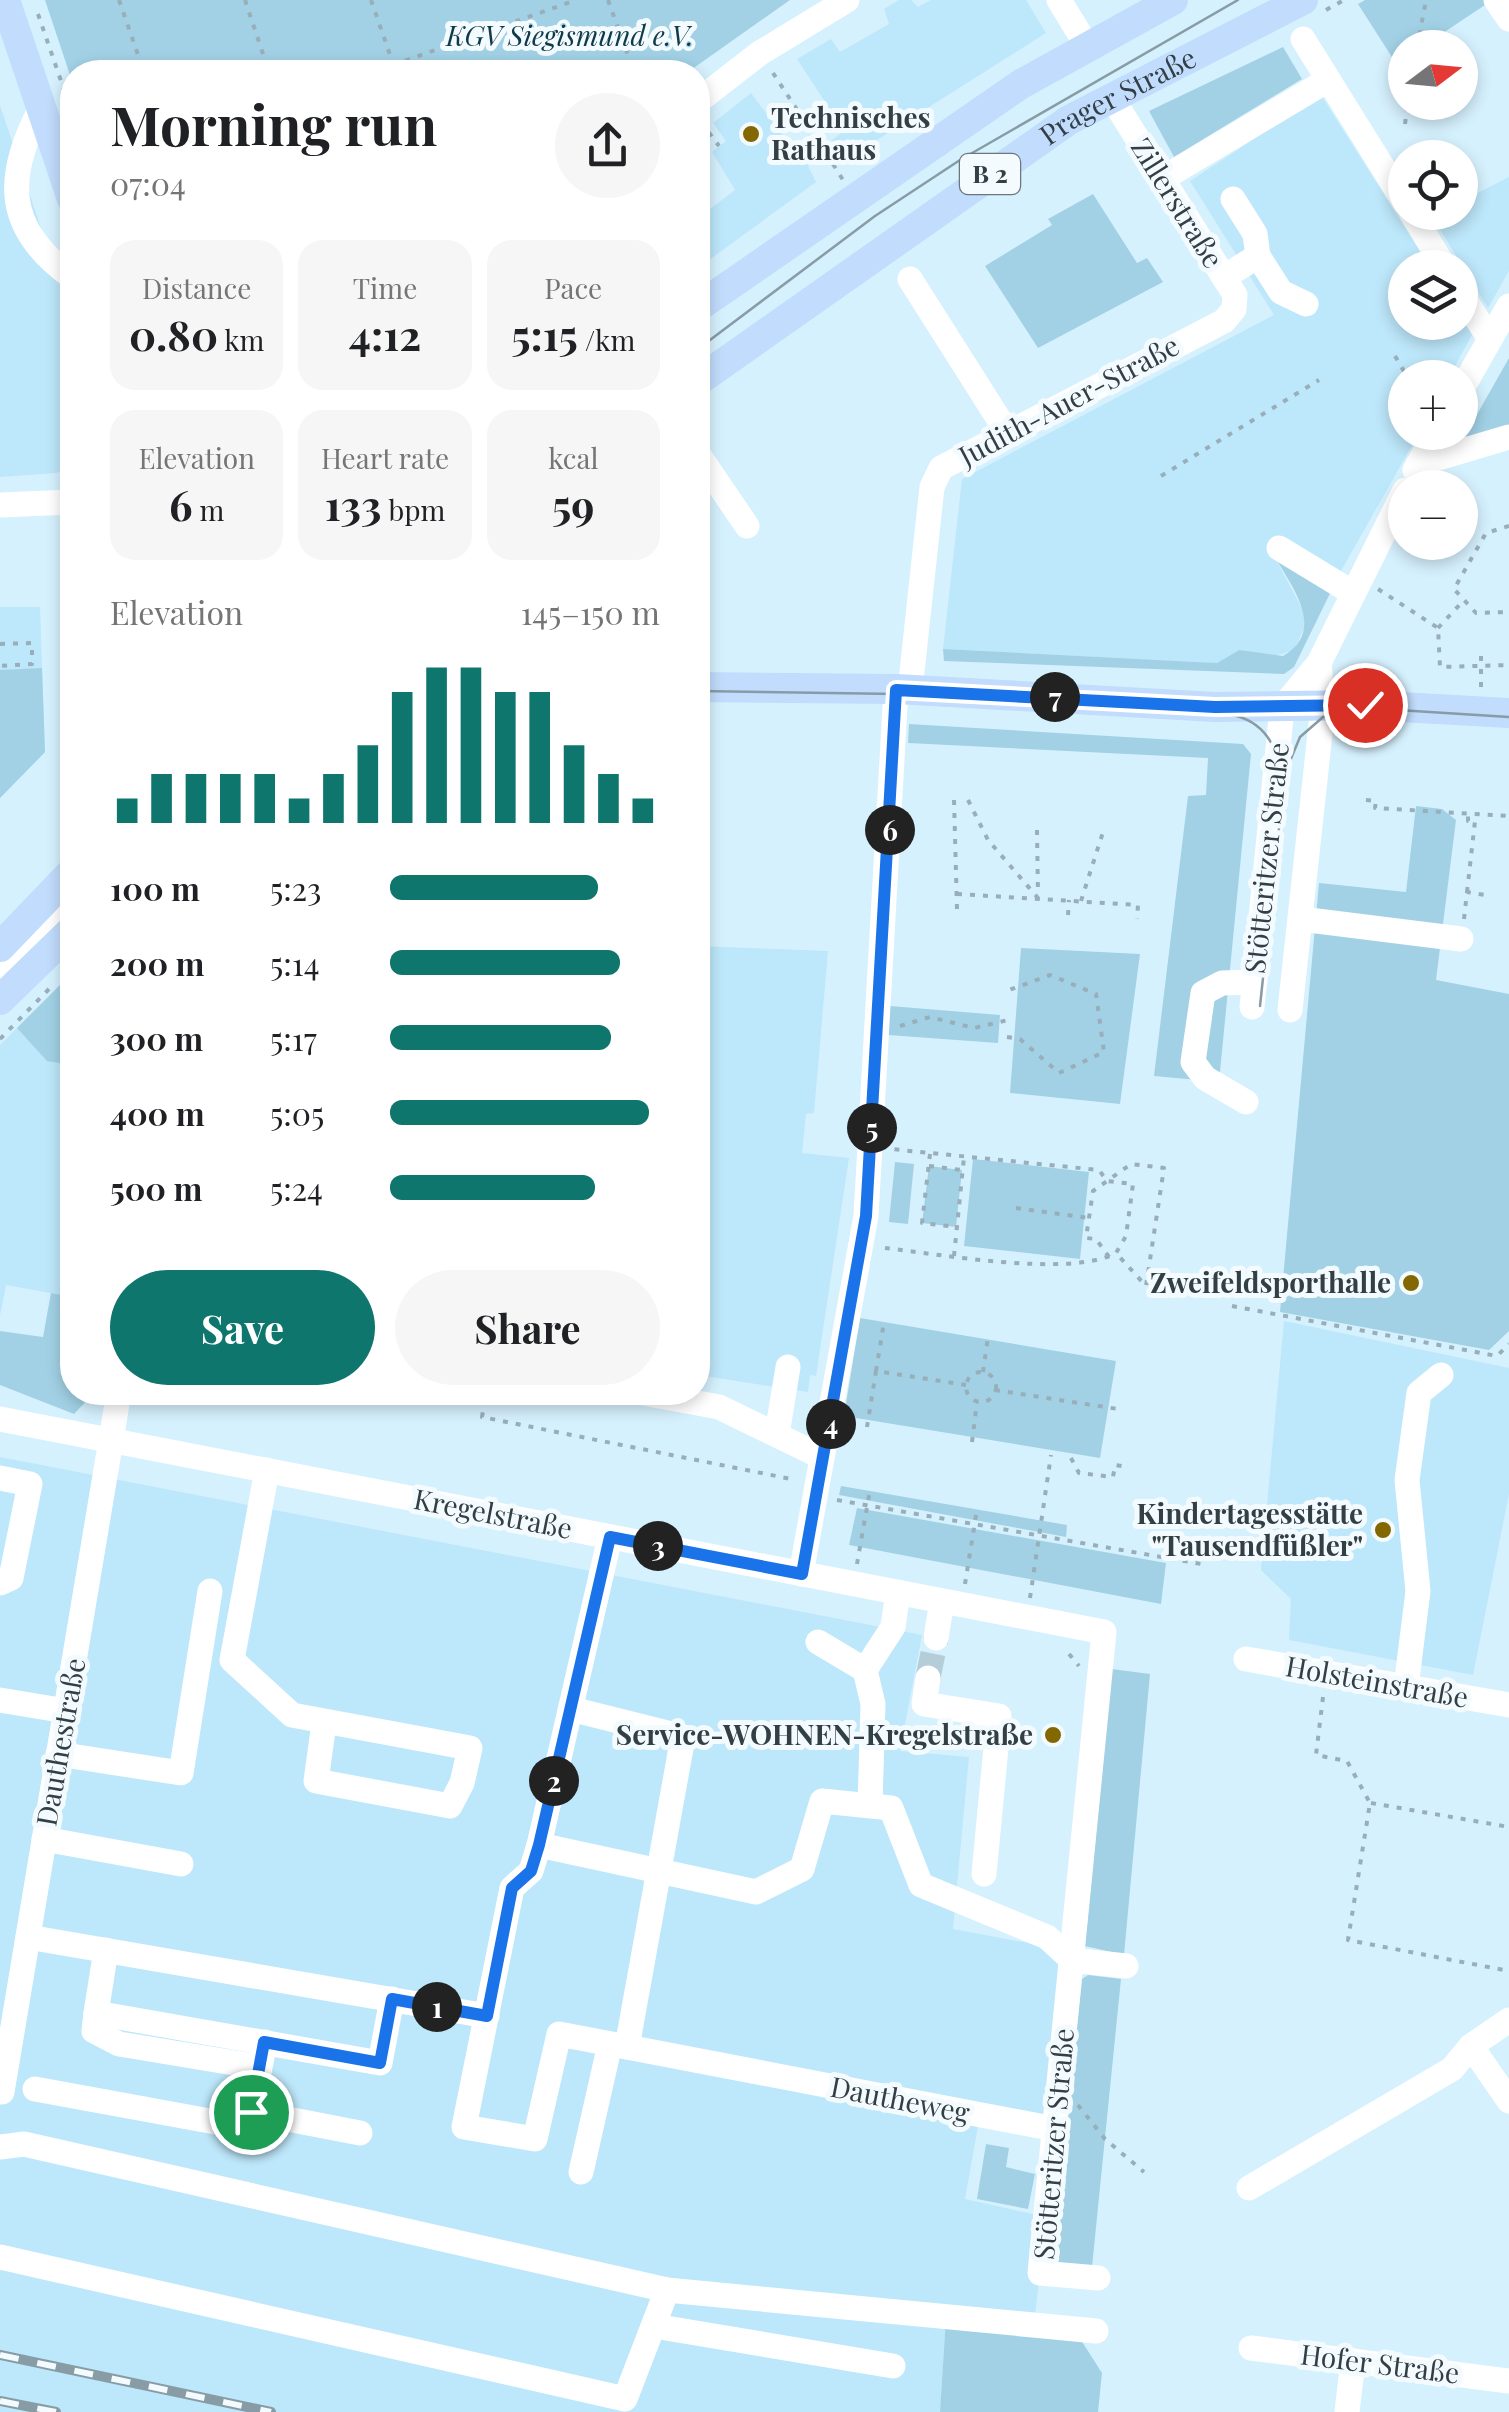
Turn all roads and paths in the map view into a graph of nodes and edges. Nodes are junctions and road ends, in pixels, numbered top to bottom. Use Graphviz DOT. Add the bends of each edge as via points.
graph roads {
  1 [pos="5,0"];
  2 [pos="33,0"];
  3 [pos="119,0"];
  4 [pos="244,0"];
  5 [pos="371,0"];
  6 [pos="576,0"];
  7 [pos="608,0"];
  8 [pos="847,0"];
  9 [pos="1060,0"];
  10 [pos="1173,0"];
  11 [pos="1302,0"];
  12 [pos="1426,0"];
  13 [pos="1496,0"];
  14 [pos="1509,19"];
  15 [pos="1420,30"];
  16 [pos="1302,39"];
  17 [pos="1088,46"];
  18 [pos="760,53"];
  19 [pos="140,60"];
  20 [pos="266,60"];
  21 [pos="392,60"];
  22 [pos="404,60"];
  23 [pos="630,60"];
  24 [pos="60,78"];
  25 [pos="1328,80"];
  26 [pos="1112,98"];
  27 [pos="710,101"];
  28 [pos="42,108"];
  29 [pos="1405,120"];
  30 [pos="1404,124"];
  31 [pos="710,130"];
  32 [pos="719,146"];
  33 [pos="60,163"];
  34 [pos="1388,176"];
  35 [pos="1162,179"];
  36 [pos="845,184"];
  37 [pos="1233,199"];
  38 [pos="1258,256"];
  39 [pos="60,268"];
  40 [pos="1224,277"];
  41 [pos="910,279"];
  42 [pos="710,300"];
  43 [pos="1306,304"];
  44 [pos="1509,306"];
  45 [pos="1234,309"];
  46 [pos="1478,321"];
  47 [pos="1490,340"];
  48 [pos="1394,356"];
  49 [pos="1397,360"];
  50 [pos="1478,361"];
  51 [pos="710,372"];
  52 [pos="1319,380"];
  53 [pos="1007,432"];
  54 [pos="1509,438"];
  55 [pos="1426,450"];
  56 [pos="1418,464"];
  57 [pos="1415,470"];
  58 [pos="710,471"];
  59 [pos="1162,476"];
  60 [pos="60,502"];
  61 [pos="0,505"];
  62 [pos="1388,525"];
  63 [pos="748,526"];
  64 [pos="1509,526"];
  65 [pos="1279,548"];
  66 [pos="1357,586"];
  67 [pos="1464,600"];
  68 [pos="1509,612"];
  69 [pos="1438,628"];
  70 [pos="0,644"];
  71 [pos="1481,656"];
  72 [pos="1319,663"];
  73 [pos="1509,665"];
  74 [pos="0,666"];
  75 [pos="1481,666"];
  76 [pos="710,687"];
  77 [pos="904,690"];
  78 [pos="1323,706"];
  79 [pos="1282,708"];
  80 [pos="1495,712"];
  81 [pos="954,800"];
  82 [pos="968,800"];
  83 [pos="1366,800"];
  84 [pos="1468,814"];
  85 [pos="1509,816"];
  86 [pos="1104,829"];
  87 [pos="1037,830"];
  88 [pos="60,884"];
  89 [pos="1468,892"];
  90 [pos="956,894"];
  91 [pos="1485,895"];
  92 [pos="1038,898"];
  93 [pos="1069,900"];
  94 [pos="1082,901"];
  95 [pos="60,904"];
  96 [pos="957,909"];
  97 [pos="1068,915"];
  98 [pos="1136,918"];
  99 [pos="1301,919"];
  100 [pos="60,929"];
  101 [pos="1463,929"];
  102 [pos="60,931"];
  103 [pos="0,947"];
  104 [pos="0,965"];
  105 [pos="0,978"];
  106 [pos="60,978"];
  107 [pos="1009,990"];
  108 [pos="0,1000"];
  109 [pos="1290,1010"];
  110 [pos="1008,1020"];
  111 [pos="876,1022"];
  112 [pos="1007,1038"];
  113 [pos="0,1040"];
  114 [pos="1246,1102"];
  115 [pos="871,1146"];
  116 [pos="930,1154"];
  117 [pos="964,1157"];
  118 [pos="928,1166"];
  119 [pos="962,1170"];
  120 [pos="1106,1181"];
  121 [pos="1016,1208"];
  122 [pos="1089,1218"];
  123 [pos="956,1227"];
  124 [pos="861,1245"];
  125 [pos="1116,1254"];
  126 [pos="954,1256"];
  127 [pos="1109,1257"];
  128 [pos="1232,1306"];
  129 [pos="884,1322"];
  130 [pos="988,1337"];
  131 [pos="1509,1344"];
  132 [pos="788,1367"];
  133 [pos="876,1371"];
  134 [pos="983,1372"];
  135 [pos="1440,1375"];
  136 [pos="966,1385"];
  137 [pos="995,1390"];
  138 [pos="978,1402"];
  139 [pos="118,1405"];
  140 [pos="484,1405"];
  141 [pos="708,1405"];
  142 [pos="1118,1408"];
  143 [pos="0,1419"];
  144 [pos="866,1426"];
  145 [pos="777,1434"];
  146 [pos="112,1439"];
  147 [pos="972,1442"];
  148 [pos="1051,1455"];
  149 [pos="822,1457"];
  150 [pos="1071,1458"];
  151 [pos="1127,1467"];
  152 [pos="266,1470"];
  153 [pos="0,1478"];
  154 [pos="792,1479"];
  155 [pos="870,1490"];
  156 [pos="854,1503"];
  157 [pos="868,1506"];
  158 [pos="977,1509"];
  159 [pos="974,1524"];
  160 [pos="610,1537"];
  161 [pos="1038,1538"];
  162 [pos="1207,1566"];
  163 [pos="802,1574"];
  164 [pos="0,1582"];
  165 [pos="854,1584"];
  166 [pos="210,1591"];
  167 [pos="898,1592"];
  168 [pos="952,1603"];
  169 [pos="1028,1617"];
  170 [pos="1104,1632"];
  171 [pos="936,1638"];
  172 [pos="818,1642"];
  173 [pos="1069,1654"];
  174 [pos="1246,1660"];
  175 [pos="1080,1667"];
  176 [pos="865,1670"];
  177 [pos="1326,1672"];
  178 [pos="928,1678"];
  179 [pos="1406,1687"];
  180 [pos="0,1700"];
  181 [pos="1509,1706"];
  182 [pos="571,1708"];
  183 [pos="66,1711"];
  184 [pos="324,1723"];
  185 [pos="58,1754"];
  186 [pos="1370,1803"];
  187 [pos="870,1806"];
  188 [pos="1509,1827"];
  189 [pos="44,1839"];
  190 [pos="539,1845"];
  191 [pos="182,1864"];
  192 [pos="656,1870"];
  193 [pos="984,1874"];
  194 [pos="28,1937"];
  195 [pos="106,1950"];
  196 [pos="1072,1960"];
  197 [pos="1126,1966"];
  198 [pos="1509,1971"];
  199 [pos="392,1999"];
  200 [pos="487,2016"];
  201 [pos="1509,2020"];
  202 [pos="619,2045"];
  203 [pos="1471,2046"];
  204 [pos="262,2054"];
  205 [pos="1062,2064"];
  206 [pos="35,2089"];
  207 [pos="2,2092"];
  208 [pos="1509,2101"];
  209 [pos="251,2112"];
  210 [pos="1055,2130"];
  211 [pos="360,2133"];
  212 [pos="0,2148"];
  213 [pos="581,2172"];
  214 [pos="1144,2172"];
  215 [pos="1249,2188"];
  216 [pos="0,2258"];
  217 [pos="1098,2278"];
  218 [pos="667,2290"];
  219 [pos="654,2326"];
  220 [pos="1096,2332"];
  221 [pos="1251,2348"];
  222 [pos="1353,2361"];
  223 [pos="892,2366"];
  224 [pos="1509,2380"];
  225 [pos="1347,2412"];
  1 -- 28 [label="main road"];
  2 -- 24 [label="path"];
  3 -- 19 [label="path"];
  4 -- 20 [label="path"];
  5 -- 21 [label="path"];
  6 -- 22 [label="path"];
  7 -- 23 [label="path"];
  8 -- 18 [label="street"];
  9 -- 17 [label="street"];
  10 -- 17 [label="main road, B 2"];
  11 -- 26 [label="main road, Prager Straße / B 2"];
  12 -- 15 [label="path"];
  13 -- 14 [label="street"];
  16 -- 25 [label="street"];
  17 -- 42 [label="main road, B 2" via="1021,84"];
  18 -- 27 [label="street"];
  18 -- 36 [label="path"];
  25 -- 34 [label="street"];
  25 -- 35 [label="street"];
  26 -- 35 [label="street, Zillerstraße"];
  26 -- 51 [label="main road, Prager Straße / B 2" via="1068,120"];
  28 -- 33 [label="main road"];
  28 -- 39 [label="street" via="16,172 17,213 40,252"];
  29 -- 30 [label="path"];
  31 -- 32 [label="path"];
  35 -- 40 [label="street, Zillerstraße"];
  37 -- 38 [label="street" via="1255,234"];
  38 -- 40 [label="street"];
  38 -- 43 [label="street" via="1281,292"];
  40 -- 45 [label="street, Zillerstraße"];
  41 -- 53 [label="street"];
  44 -- 47 [label="street"];
  45 -- 53 [label="street, Judith-Auer-Straße"];
  46 -- 47 [label="street"];
  47 -- 50 [label="street"];
  48 -- 49 [label="path"];
  52 -- 59 [label="path"];
  53 -- 77 [label="street, Judith-Auer-Straße" via="941,468 935,478"];
  54 -- 56 [label="street"];
  55 -- 56 [label="street, Stötteritzer Straße"];
  56 -- 57 [label="street, Stötteritzer Straße"];
  58 -- 63 [label="street"];
  60 -- 61 [label="street"];
  62 -- 66 [label="street, Stötteritzer Straße"];
  64 -- 67 [label="path" via="1486,533 1454,590"];
  65 -- 66 [label="street"];
  66 -- 69 [label="path"];
  66 -- 72 [label="street, Stötteritzer Straße"];
  67 -- 68 [label="path" via="1476,613"];
  67 -- 69 [label="path"];
  69 -- 75 [label="path" via="1440,667"];
  70 -- 74 [label="path" via="32,644 32,664"];
  71 -- 75 [label="path"];
  72 -- 78 [label="street, Stötteritzer Straße"];
  72 -- 79 [label="street, Stötteritzer Straße"];
  73 -- 75 [label="path"];
  75 -- 80 [label="path"];
  76 -- 77 [label="main road"];
  77 -- 79 [label="main road"];
  77 -- 111 [label="street"];
  78 -- 79 [label="main road"];
  78 -- 80 [label="main road"];
  78 -- 99 [label="street, Stötteritzer Straße"];
  79 -- 114 [label="street, Stötteritzer Straße" via="1253,994 1222,983 1203,993 1193,1062 1205,1078"];
  81 -- 90 [label="path"];
  82 -- 92 [label="path" via="988,840"];
  83 -- 84 [label="path" via="1376,801 1376,808"];
  84 -- 85 [label="path"];
  84 -- 89 [label="path" via="1475,821"];
  86 -- 94 [label="path"];
  87 -- 92 [label="path"];
  88 -- 103 [label="main road"];
  89 -- 91 [label="path"];
  89 -- 101 [label="path"];
  90 -- 92 [label="path"];
  90 -- 96 [label="path"];
  92 -- 93 [label="path"];
  93 -- 94 [label="path"];
  93 -- 97 [label="path"];
  94 -- 98 [label="path" via="1138,905"];
  95 -- 104 [label="street"];
  99 -- 101 [label="street"];
  99 -- 109 [label="street, Stötteritzer Straße"];
  100 -- 105 [label="street"];
  102 -- 108 [label="main road"];
  106 -- 113 [label="path"];
  107 -- 112 [label="path" via="1050,975 1096,994 1104,1052 1059,1073 1020,1039"];
  110 -- 111 [label="path" via="974,1028 930,1018 901,1026"];
  111 -- 115 [label="street"];
  115 -- 116 [label="path"];
  115 -- 124 [label="street"];
  116 -- 117 [label="path"];
  116 -- 118 [label="path"];
  117 -- 120 [label="path" via="1098,1170"];
  117 -- 123 [label="path"];
  118 -- 119 [label="path"];
  118 -- 123 [label="path" via="922,1222"];
  120 -- 122 [label="path" via="1092,1191"];
  120 -- 125 [label="path" via="1133,1184 1126,1236"];
  120 -- 125 [label="path" via="1131,1164 1164,1168 1146,1286"];
  121 -- 122 [label="path"];
  122 -- 127 [label="path" via="1086,1238 1096,1238"];
  123 -- 126 [label="path"];
  124 -- 126 [label="path"];
  124 -- 149 [label="street"];
  125 -- 127 [label="path"];
  126 -- 127 [label="path" via="1056,1262"];
  128 -- 131 [label="path" via="1497,1356"];
  129 -- 133 [label="path"];
  130 -- 134 [label="path"];
  132 -- 145 [label="street"];
  133 -- 136 [label="path"];
  133 -- 144 [label="path"];
  134 -- 136 [label="path"];
  134 -- 137 [label="path"];
  135 -- 179 [label="street" via="1419,1393 1407,1480 1418,1591"];
  136 -- 138 [label="path"];
  137 -- 138 [label="path"];
  137 -- 142 [label="path"];
  138 -- 147 [label="path"];
  139 -- 146 [label="street, Dauthestraße"];
  140 -- 154 [label="path" via="482,1417"];
  141 -- 145 [label="street"];
  143 -- 146 [label="street, Kregelstraße"];
  145 -- 149 [label="street"];
  146 -- 152 [label="street, Kregelstraße"];
  146 -- 183 [label="street, Dauthestraße"];
  148 -- 161 [label="path"];
  149 -- 163 [label="street"];
  150 -- 151 [label="path" via="1079,1473 1113,1477 1115,1465"];
  152 -- 160 [label="street, Kregelstraße"];
  152 -- 184 [label="street" via="232,1660 292,1715"];
  153 -- 164 [label="street" via="30,1484 11,1578"];
  155 -- 157 [label="path"];
  156 -- 157 [label="path"];
  157 -- 159 [label="path"];
  157 -- 165 [label="path"];
  158 -- 159 [label="path"];
  159 -- 161 [label="path"];
  159 -- 168 [label="path"];
  160 -- 163 [label="street, Kregelstraße"];
  160 -- 182 [label="street"];
  161 -- 162 [label="path"];
  161 -- 169 [label="path"];
  163 -- 165 [label="street, Kregelstraße"];
  165 -- 167 [label="street, Kregelstraße"];
  166 -- 185 [label="street" via="182,1773"];
  167 -- 168 [label="street, Kregelstraße"];
  167 -- 176 [label="street" via="893,1627"];
  168 -- 169 [label="street, Kregelstraße"];
  168 -- 171 [label="street"];
  169 -- 170 [label="street, Kregelstraße"];
  170 -- 196 [label="street, Stötteritzer Straße"];
  172 -- 176 [label="street"];
  173 -- 175 [label="path"];
  174 -- 177 [label="street, Holsteinstraße"];
  176 -- 187 [label="street" via="873,1704"];
  177 -- 179 [label="street, Holsteinstraße"];
  177 -- 186 [label="path" via="1316,1755 1347,1761"];
  178 -- 193 [label="street" via="924,1704 999,1716"];
  179 -- 181 [label="street, Holsteinstraße"];
  180 -- 183 [label="street"];
  182 -- 190 [label="street"];
  182 -- 192 [label="street" via="683,1737"];
  183 -- 185 [label="street, Dauthestraße"];
  184 -- 184 [label="street" via="316,1782 450,1806 470,1748"];
  185 -- 189 [label="street, Dauthestraße"];
  186 -- 188 [label="path"];
  186 -- 198 [label="path" via="1348,1940"];
  187 -- 192 [label="street" via="822,1801 802,1869 756,1892"];
  187 -- 196 [label="street" via="891,1808 921,1886 1047,1936"];
  189 -- 191 [label="street"];
  189 -- 194 [label="street, Dauthestraße"];
  190 -- 192 [label="street"];
  190 -- 200 [label="street" via="531,1871 512,1888"];
  192 -- 202 [label="street"];
  194 -- 195 [label="street"];
  194 -- 207 [label="street, Dauthestraße"];
  195 -- 199 [label="street"];
  195 -- 204 [label="street" via="94,2031 120,2044"];
  196 -- 197 [label="street"];
  196 -- 205 [label="street, Stötteritzer Straße"];
  199 -- 200 [label="street"];
  199 -- 204 [label="street" via="380,2063"];
  200 -- 202 [label="street, Dautheweg" via="464,2127 535,2139 559,2034"];
  201 -- 203 [label="street"];
  202 -- 210 [label="street, Dautheweg"];
  202 -- 213 [label="street"];
  203 -- 208 [label="street"];
  203 -- 215 [label="street" via="1452,2069"];
  204 -- 209 [label="street"];
  205 -- 210 [label="street, Stötteritzer Straße"];
  205 -- 214 [label="path" via="1085,2115"];
  206 -- 209 [label="street" via="248,2128"];
  209 -- 211 [label="street"];
  210 -- 217 [label="street, Stötteritzer Straße" via="1040,2272"];
  212 -- 218 [label="street" via="24,2144"];
  216 -- 219 [label="street" via="625,2399"];
  218 -- 219 [label="street"];
  218 -- 220 [label="street"];
  219 -- 223 [label="street"];
  221 -- 222 [label="street, Hofer Straße"];
  222 -- 224 [label="street, Hofer Straße"];
  222 -- 225 [label="street"];
}
